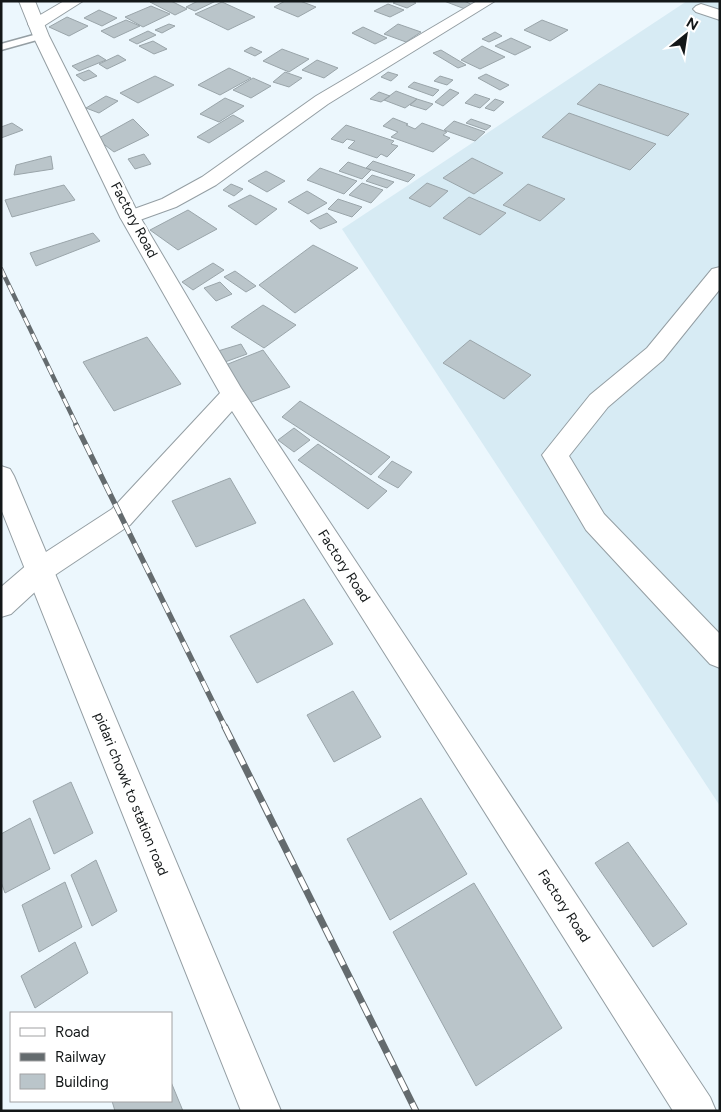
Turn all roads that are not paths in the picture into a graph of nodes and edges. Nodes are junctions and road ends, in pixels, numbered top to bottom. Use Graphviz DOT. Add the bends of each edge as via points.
graph roads {
  1 [pos="76,1"];
  2 [pos="488,1"];
  3 [pos="701,9"];
  4 [pos="720,15"];
  5 [pos="35,21"];
  6 [pos="1,47"];
  7 [pos="130,217"];
  8 [pos="720,274"];
  9 [pos="232,394"];
  10 [pos="1,476"];
  11 [pos="39,571"];
  12 [pos="1,605"];
  13 [pos="720,655"];
  14 [pos="261,1111"];
  15 [pos="696,1111"];
  1 -- 5 [label="street"];
  2 -- 7 [label="street" via="322,100 209,182 169,203"];
  3 -- 4 [label="street"];
  5 -- 6 [label="lane"];
  5 -- 7 [label="street, Factory Road"];
  7 -- 9 [label="street, Factory Road"];
  8 -- 13 [label="street" via="655,354 599,401 556,455 595,522"];
  9 -- 11 [label="street" via="121,517"];
  9 -- 15 [label="street, Factory Road"];
  10 -- 11 [label="street, pidari chowk to station road"];
  11 -- 12 [label="street"];
  11 -- 14 [label="street, pidari chowk to station road"];
}
